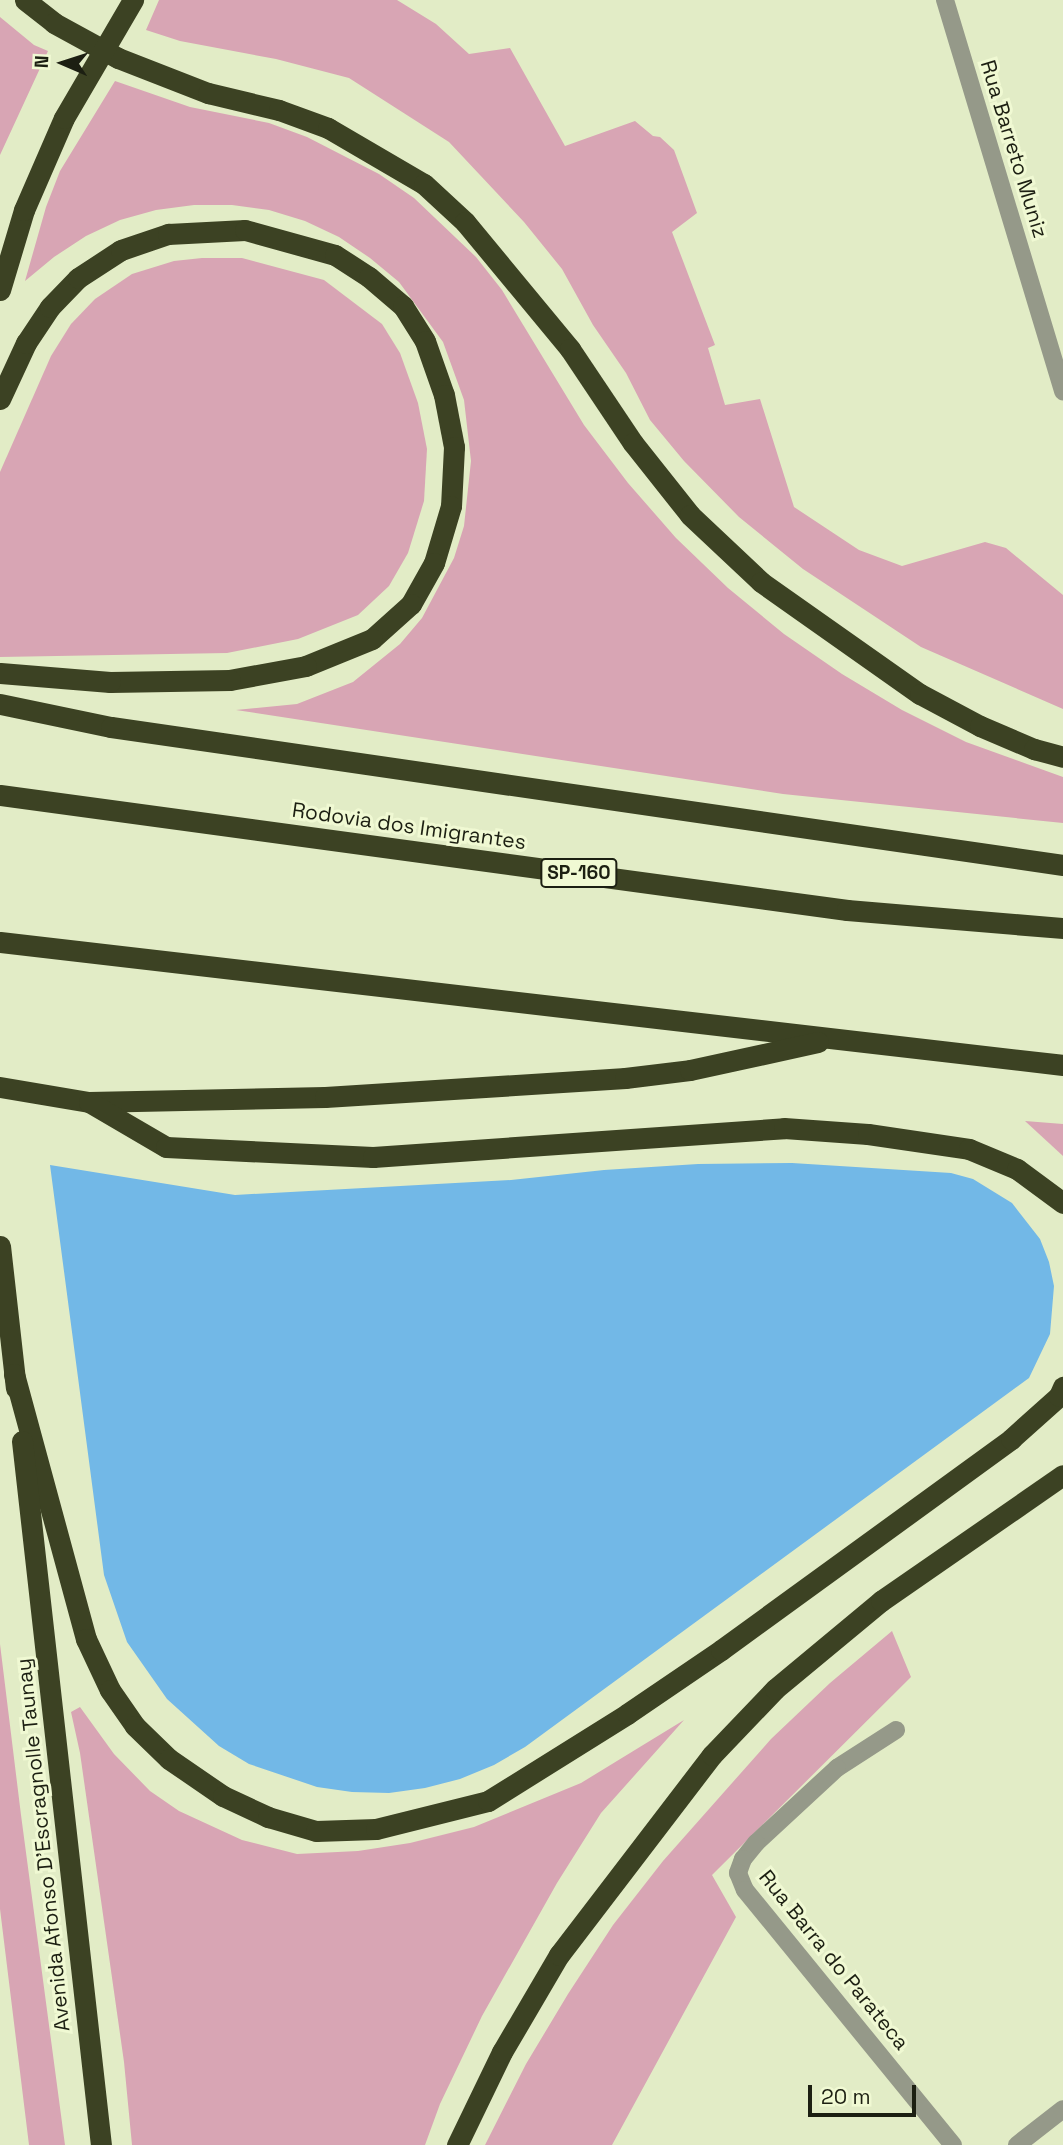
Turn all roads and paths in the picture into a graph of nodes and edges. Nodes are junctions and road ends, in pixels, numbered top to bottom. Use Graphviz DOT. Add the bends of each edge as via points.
graph roads {
  1 [pos="25,0"];
  2 [pos="133,0"];
  3 [pos="946,0"];
  4 [pos="0,290"];
  5 [pos="1063,392"];
  6 [pos="0,399"];
  7 [pos="0,673"];
  8 [pos="0,704"];
  9 [pos="1063,757"];
  10 [pos="0,795"];
  11 [pos="1063,865"];
  12 [pos="1063,928"];
  13 [pos="0,942"];
  14 [pos="834,1038"];
  15 [pos="1063,1065"];
  16 [pos="0,1087"];
  17 [pos="89,1102"];
  18 [pos="1063,1203"];
  19 [pos="0,1247"];
  20 [pos="14,1374"];
  21 [pos="1063,1387"];
  22 [pos="1063,1475"];
  23 [pos="896,1730"];
  24 [pos="1063,2109"];
  25 [pos="102,2145"];
  26 [pos="457,2145"];
  27 [pos="953,2145"];
  28 [pos="1017,2145"];
  1 -- 9 [label="highway" via="54,23 118,58 208,93 279,110 328,128 424,184 465,222 570,349 633,443 690,515 761,582 920,694 990,730"];
  2 -- 4 [label="highway, bridge" via="64,118 24,210"];
  3 -- 5 [label="street, Rua Barreto Muniz"];
  6 -- 7 [label="highway" via="26,343 50,307 78,278 121,250 168,234 245,230 335,255 403,306 433,363 454,447 451,506 434,563 411,604 372,639 306,666 230,680 110,682"];
  8 -- 11 [label="highway" via="111,727"];
  10 -- 12 [label="highway, Rodovia dos Imigrantes / SP-160" via="847,910"];
  13 -- 14 [label="highway"];
  14 -- 15 [label="highway"];
  14 -- 17 [label="highway" via="690,1070 625,1078 325,1097"];
  16 -- 17 [label="highway"];
  17 -- 18 [label="highway" via="166,1147 373,1157 783,1128 868,1134 969,1149 1017,1169"];
  19 -- 20 [label="highway, Avenida Afonso D'Escragnolle Taunay"];
  20 -- 21 [label="highway" via="86,1639 110,1690 135,1726 169,1759 223,1796 268,1817 316,1831 376,1829 488,1801 627,1714 764,1619 1012,1439"];
  20 -- 25 [label="highway, Avenida Afonso D'Escragnolle Taunay"];
  22 -- 26 [label="highway" via="881,1601 775,1689 712,1755 559,1955 502,2052"];
  23 -- 27 [label="street, Rua Barra do Parateca" via="837,1768 756,1843 738,1874 745,1890"];
  24 -- 28 [label="street"];
}
